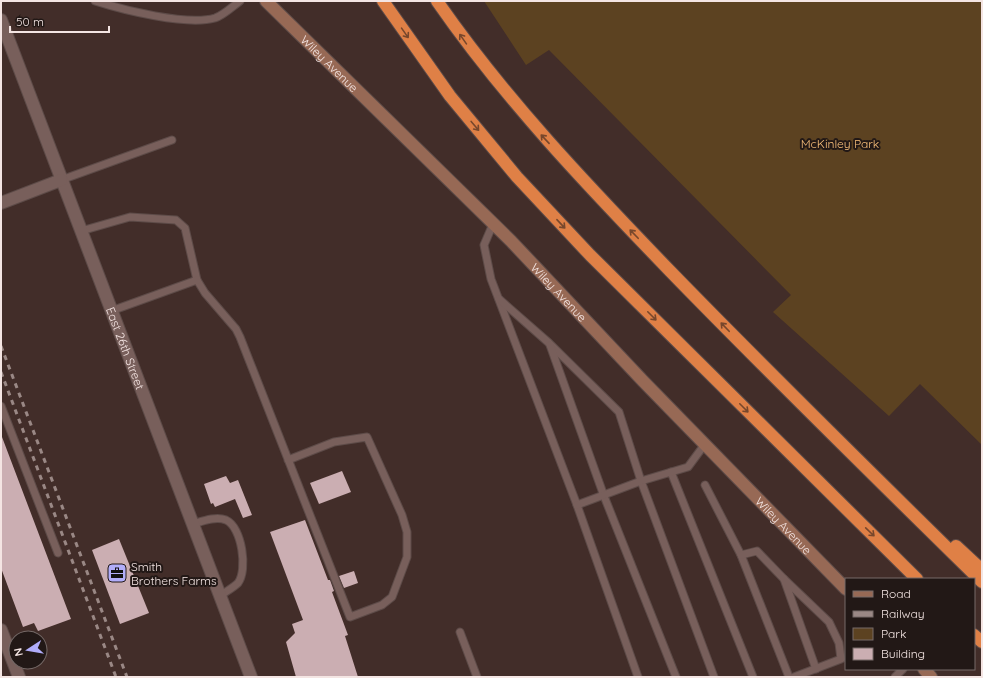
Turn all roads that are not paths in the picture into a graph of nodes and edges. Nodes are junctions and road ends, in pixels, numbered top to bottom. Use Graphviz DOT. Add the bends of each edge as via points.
graph roads {
  1 [pos="95,1"];
  2 [pos="240,1"];
  3 [pos="266,1"];
  4 [pos="383,1"];
  5 [pos="437,1"];
  6 [pos="1,20"];
  7 [pos="172,140"];
  8 [pos="61,180"];
  9 [pos="1,203"];
  10 [pos="493,224"];
  11 [pos="80,231"];
  12 [pos="197,280"];
  13 [pos="498,297"];
  14 [pos="111,311"];
  15 [pos="550,343"];
  16 [pos="752,355"];
  17 [pos="1,406"];
  18 [pos="704,444"];
  19 [pos="288,460"];
  20 [pos="671,472"];
  21 [pos="641,481"];
  22 [pos="705,485"];
  23 [pos="604,496"];
  24 [pos="577,505"];
  25 [pos="193,524"];
  26 [pos="58,553"];
  27 [pos="741,555"];
  28 [pos="982,570"];
  29 [pos="916,578"];
  30 [pos="784,579"];
  31 [pos="982,582"];
  32 [pos="845,588"];
  33 [pos="220,596"];
  34 [pos="1,630"];
  35 [pos="460,632"];
  36 [pos="816,668"];
  37 [pos="902,670"];
  38 [pos="19,677"];
  39 [pos="251,677"];
  40 [pos="477,677"];
  41 [pos="638,677"];
  42 [pos="676,677"];
  43 [pos="714,677"];
  44 [pos="753,677"];
  45 [pos="789,677"];
  46 [pos="794,677"];
  47 [pos="894,677"];
  1 -- 2 [label="lane" via="121,9 196,22 216,17"];
  3 -- 10 [label="street, Wiley Avenue"];
  4 -- 29 [label="highway, one-way" via="450,96 517,177 590,255"];
  16 -- 5 [label="highway, one-way" via="537,130 468,46"];
  6 -- 8 [label="street, East 26th Street"];
  7 -- 8 [label="lane"];
  8 -- 9 [label="street"];
  8 -- 11 [label="street, East 26th Street"];
  10 -- 13 [label="lane" via="484,245 491,279"];
  10 -- 18 [label="street, Wiley Avenue"];
  11 -- 12 [label="lane" via="130,217 176,220 185,228"];
  11 -- 14 [label="street, East 26th Street"];
  12 -- 14 [label="lane"];
  12 -- 19 [label="lane" via="236,330"];
  13 -- 15 [label="lane"];
  13 -- 24 [label="lane"];
  14 -- 25 [label="street, East 26th Street"];
  15 -- 21 [label="lane" via="620,412"];
  15 -- 23 [label="lane"];
  16 -- 28 [label="highway"];
  16 -- 31 [label="highway"];
  17 -- 26 [label="lane"];
  18 -- 20 [label="lane" via="688,467"];
  18 -- 32 [label="street, Wiley Avenue"];
  19 -- 19 [label="lane" via="350,617 382,605 392,597 407,557 407,532 367,437 334,442"];
  20 -- 21 [label="lane"];
  20 -- 44 [label="lane"];
  21 -- 23 [label="lane"];
  21 -- 43 [label="lane"];
  22 -- 27 [label="lane"];
  23 -- 24 [label="lane"];
  23 -- 42 [label="lane"];
  24 -- 41 [label="lane"];
  25 -- 33 [label="street, East 26th Street"];
  25 -- 33 [label="lane" via="216,518 227,520 235,528 244,553 242,569 238,583"];
  27 -- 30 [label="lane" via="757,551"];
  27 -- 45 [label="lane"];
  30 -- 36 [label="lane"];
  30 -- 36 [label="lane" via="829,622 839,643 841,660"];
  33 -- 39 [label="street, East 26th Street"];
  34 -- 38 [label="street"];
  35 -- 40 [label="lane"];
  36 -- 46 [label="lane"];
  37 -- 47 [label="lane"];
}
